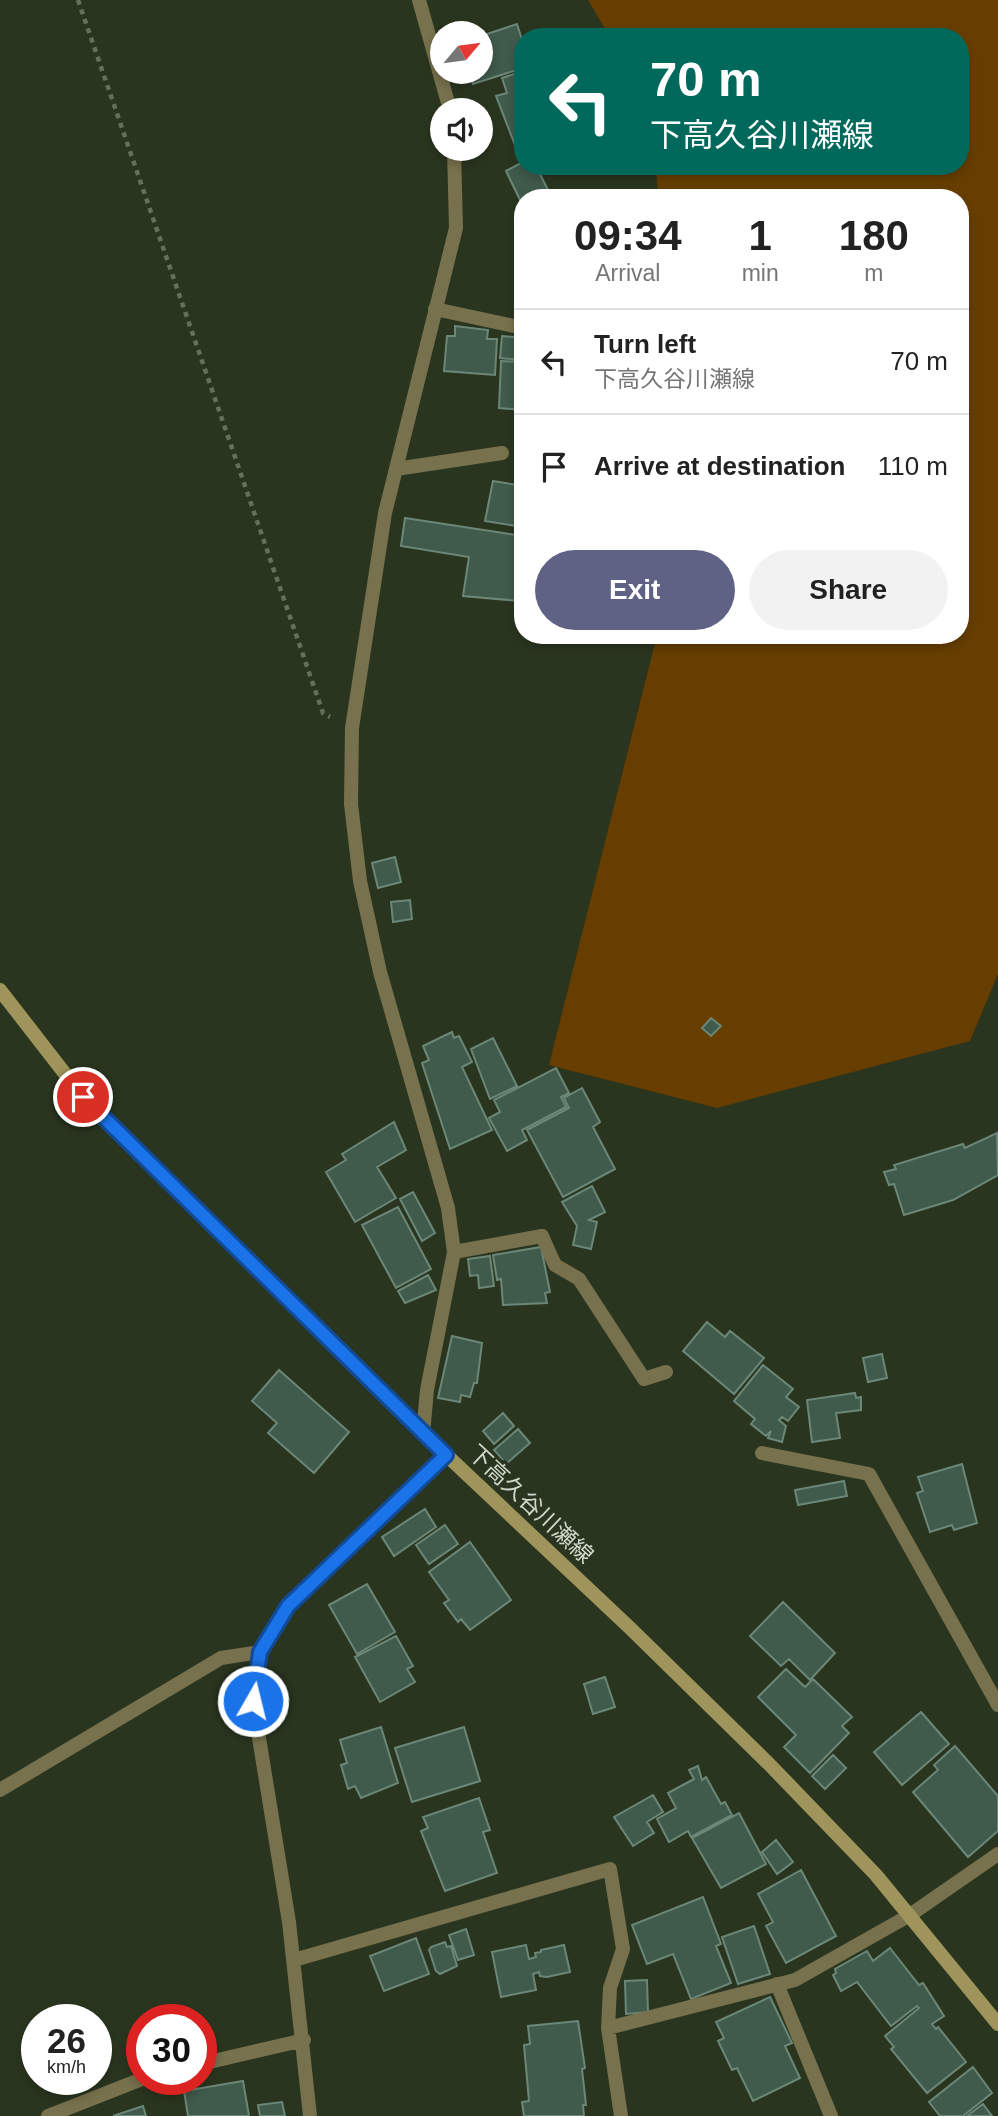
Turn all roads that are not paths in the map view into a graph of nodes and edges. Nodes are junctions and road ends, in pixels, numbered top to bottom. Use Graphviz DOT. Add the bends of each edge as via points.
graph roads {
  1 [pos="419,0"];
  2 [pos="447,98"];
  3 [pos="454,161"];
  4 [pos="435,309"];
  5 [pos="514,326"];
  6 [pos="502,453"];
  7 [pos="396,469"];
  8 [pos="0,990"];
  9 [pos="454,1252"];
  10 [pos="666,1372"];
  11 [pos="423,1433"];
  12 [pos="762,1453"];
  13 [pos="446,1455"];
  14 [pos="260,1652"];
  15 [pos="998,1705"];
  16 [pos="0,1790"];
  17 [pos="998,1854"];
  18 [pos="910,1915"];
  19 [pos="294,1960"];
  20 [pos="777,1984"];
  21 [pos="998,2024"];
  22 [pos="608,2028"];
  23 [pos="304,2040"];
  24 [pos="217,2060"];
  25 [pos="126,2085"];
  26 [pos="48,2116"];
  27 [pos="310,2116"];
  28 [pos="621,2116"];
  29 [pos="831,2116"];
  1 -- 2 [label="street"];
  3 -- 4 [label="street" via="456,228"];
  4 -- 5 [label="street"];
  4 -- 7 [label="street"];
  6 -- 7 [label="street"];
  7 -- 9 [label="street" via="352,728 351,804 360,881 380,972 447,1208"];
  8 -- 11 [label="main road, 下高久谷川瀬線" via="83,1097"];
  9 -- 10 [label="street" via="542,1236 555,1265 579,1279 644,1380"];
  9 -- 11 [label="street"];
  11 -- 13 [label="main road, 下高久谷川瀬線"];
  12 -- 15 [label="street" via="869,1474"];
  13 -- 14 [label="street" via="288,1606"];
  13 -- 18 [label="main road, 下高久谷川瀬線" via="769,1764"];
  14 -- 16 [label="street" via="221,1658"];
  14 -- 19 [label="street" via="253,1701"];
  17 -- 18 [label="street"];
  18 -- 20 [label="street" via="794,1980"];
  18 -- 21 [label="main road, 下高久谷川瀬線"];
  19 -- 22 [label="street" via="610,1869 623,1950 610,1988"];
  19 -- 23 [label="street"];
  20 -- 22 [label="street"];
  20 -- 29 [label="street"];
  22 -- 28 [label="street"];
  23 -- 24 [label="street"];
  23 -- 27 [label="street"];
  25 -- 26 [label="street"];
}
